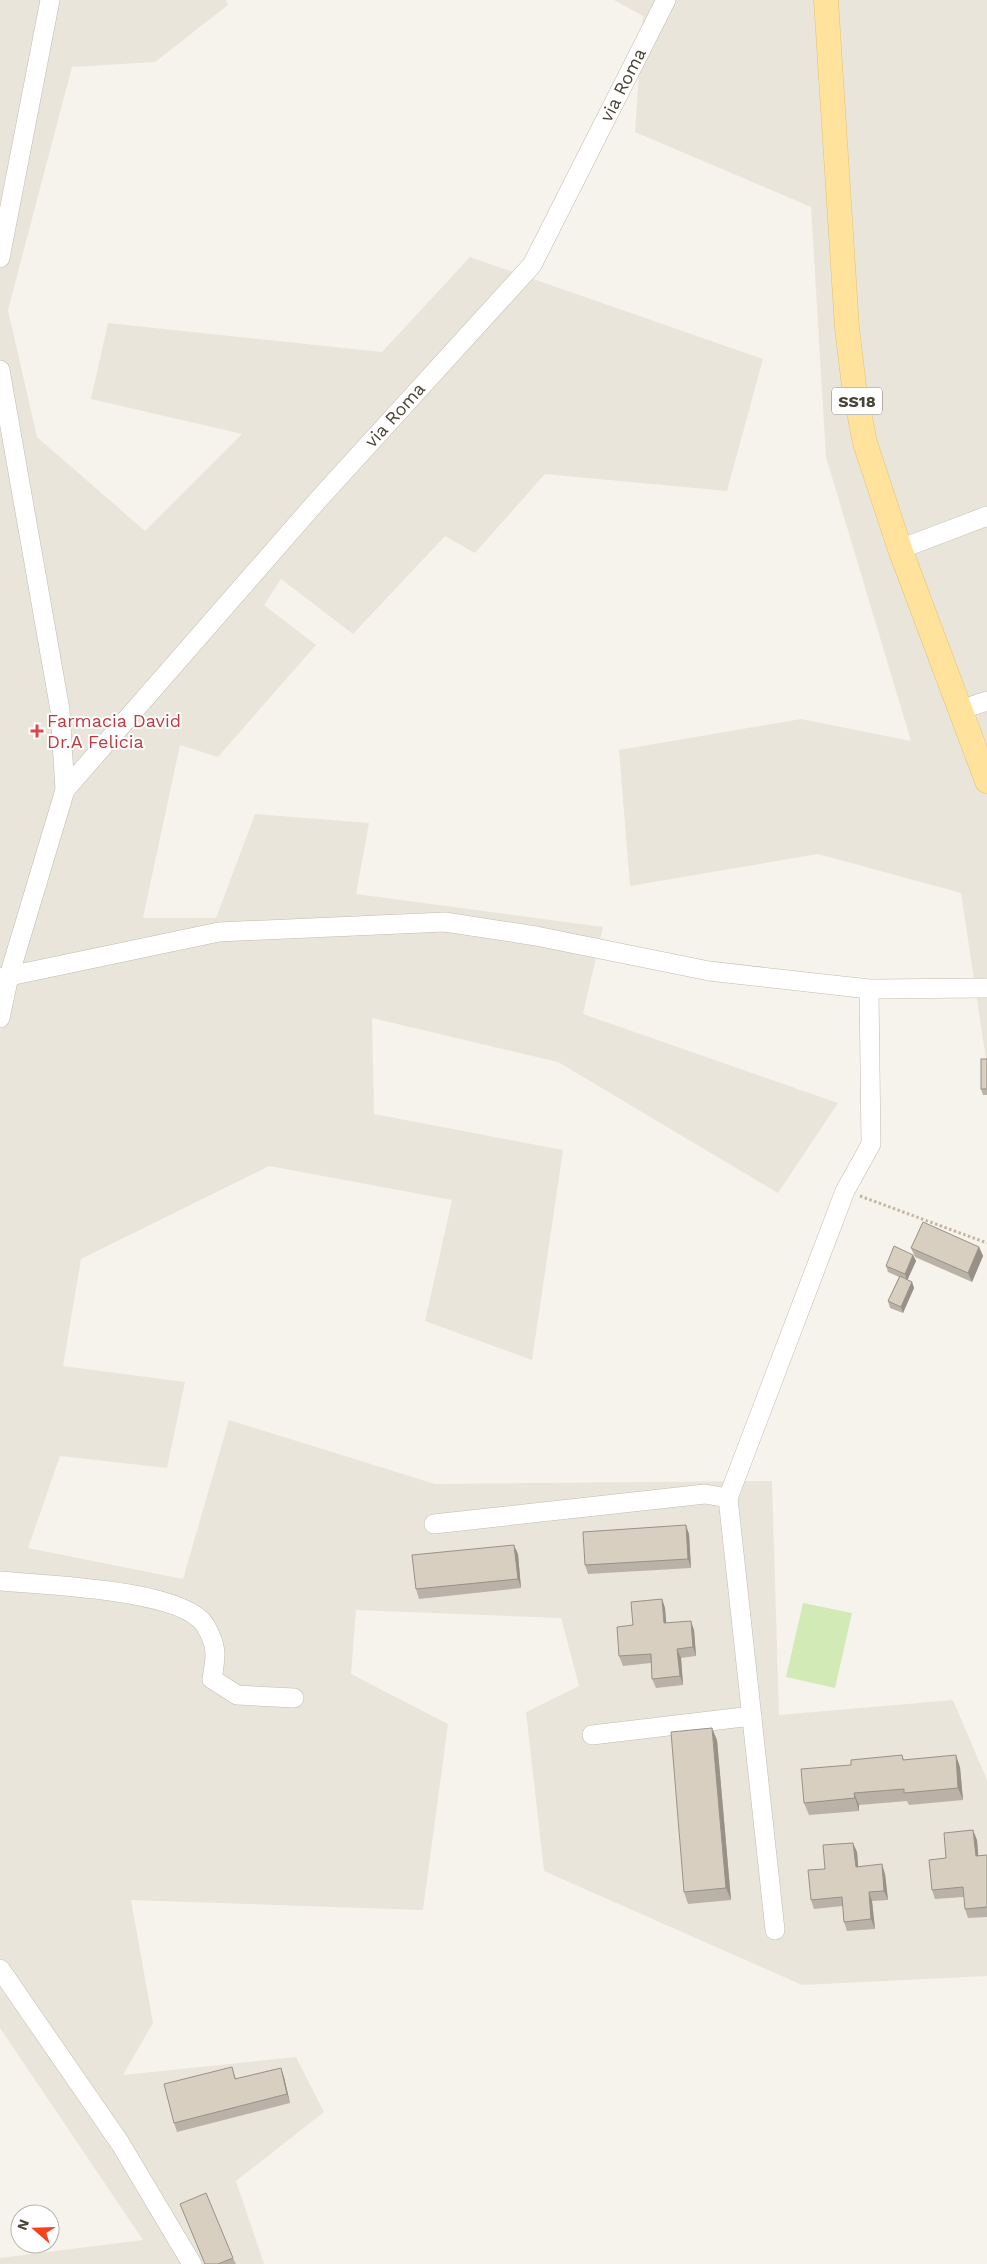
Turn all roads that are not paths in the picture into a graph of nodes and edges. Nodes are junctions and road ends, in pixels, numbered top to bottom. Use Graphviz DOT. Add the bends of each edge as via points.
graph roads {
  1 [pos="50,0"];
  2 [pos="666,0"];
  3 [pos="826,0"];
  4 [pos="0,258"];
  5 [pos="0,370"];
  6 [pos="987,516"];
  7 [pos="900,549"];
  8 [pos="987,701"];
  9 [pos="960,710"];
  10 [pos="987,781"];
  11 [pos="65,790"];
  12 [pos="4,977"];
  13 [pos="987,988"];
  14 [pos="869,990"];
  15 [pos="0,1018"];
  16 [pos="728,1498"];
  17 [pos="434,1524"];
  18 [pos="0,1581"];
  19 [pos="294,1698"];
  20 [pos="752,1716"];
  21 [pos="592,1735"];
  22 [pos="775,1930"];
  23 [pos="0,1969"];
  24 [pos="192,2264"];
  1 -- 4 [label="street"];
  2 -- 11 [label="street, via Roma" via="532,265 318,500"];
  3 -- 7 [label="main road, SS18" via="847,328 854,386 865,443"];
  5 -- 11 [label="street" via="60,710"];
  6 -- 7 [label="street"];
  7 -- 9 [label="main road, SS18"];
  8 -- 9 [label="street"];
  9 -- 10 [label="main road, SS18"];
  11 -- 12 [label="street"];
  12 -- 14 [label="street" via="219,932 446,922 536,936 709,971"];
  12 -- 15 [label="street"];
  13 -- 14 [label="street"];
  14 -- 16 [label="street" via="870,1144 846,1191"];
  16 -- 17 [label="street" via="705,1494"];
  16 -- 20 [label="street"];
  18 -- 19 [label="street" via="117,1590 180,1607 204,1624 217,1652 212,1679 237,1695"];
  20 -- 21 [label="street"];
  20 -- 22 [label="street"];
  23 -- 24 [label="street" via="120,2143"];
}
